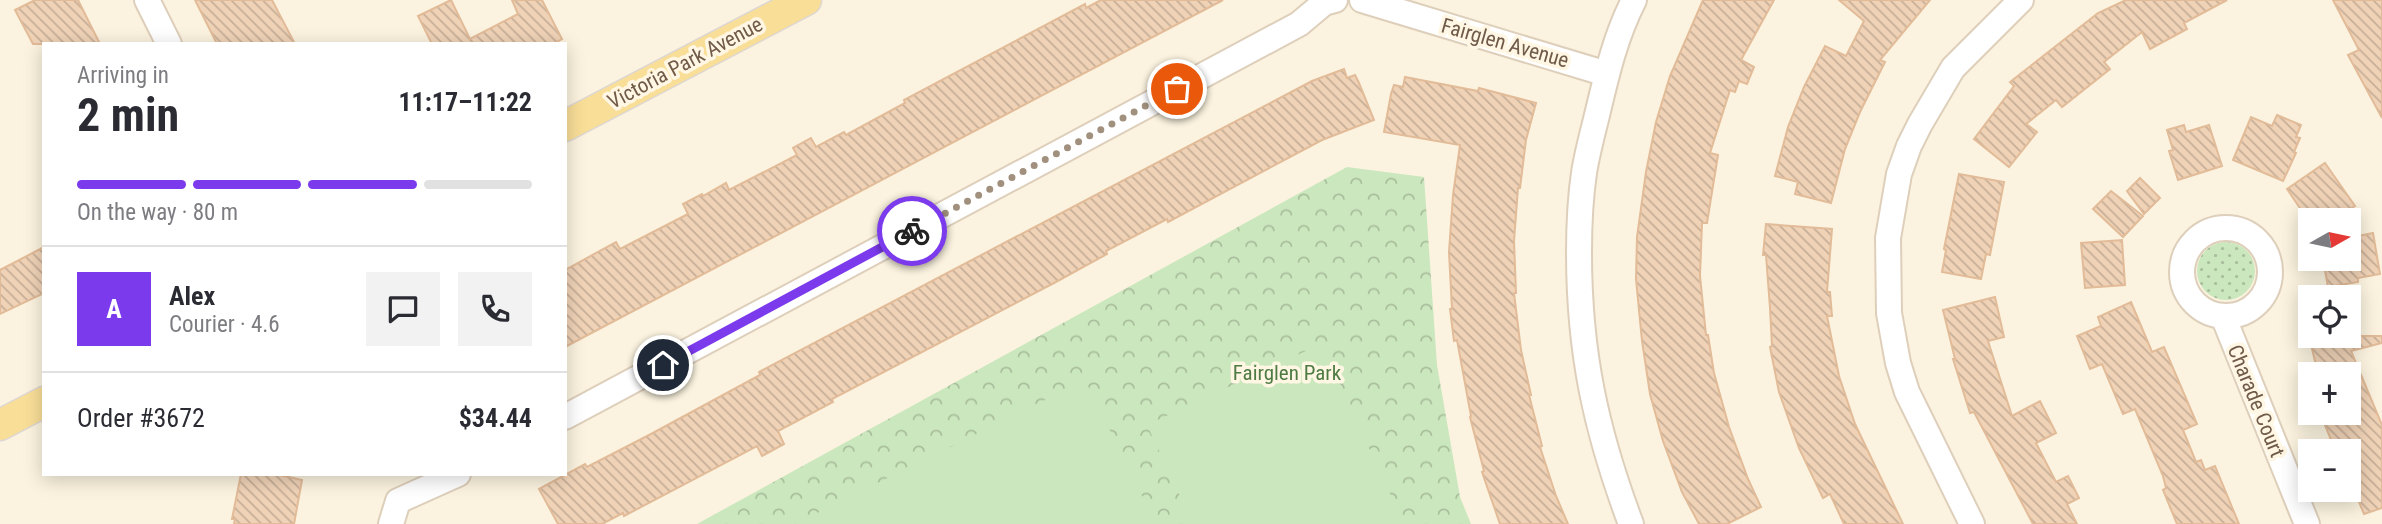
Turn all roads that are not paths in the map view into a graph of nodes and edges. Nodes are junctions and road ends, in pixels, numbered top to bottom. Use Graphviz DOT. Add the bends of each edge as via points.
graph roads {
  1 [pos="146,0"];
  2 [pos="806,0"];
  3 [pos="1335,0"];
  4 [pos="1362,0"];
  5 [pos="1634,0"];
  6 [pos="2021,0"];
  7 [pos="168,42"];
  8 [pos="1607,74"];
  9 [pos="567,126"];
  10 [pos="2223,316"];
  11 [pos="42,402"];
  12 [pos="567,416"];
  13 [pos="0,425"];
  14 [pos="454,476"];
  15 [pos="391,524"];
  16 [pos="1631,524"];
  17 [pos="1972,524"];
  18 [pos="2307,524"];
  1 -- 7 [label="street"];
  2 -- 9 [label="main road, Victoria Park Avenue"];
  3 -- 12 [label="street" via="1287,31"];
  4 -- 8 [label="street, Fairglen Avenue"];
  5 -- 8 [label="street"];
  6 -- 17 [label="street" via="1953,68 1920,124 1899,174 1888,238 1889,313 1898,363 1907,392"];
  8 -- 16 [label="street" via="1584,173 1579,223 1581,325 1599,431"];
  10 -- 18 [label="street, Charade Court"];
  11 -- 13 [label="main road"];
  14 -- 15 [label="street" via="398,501"];
}
